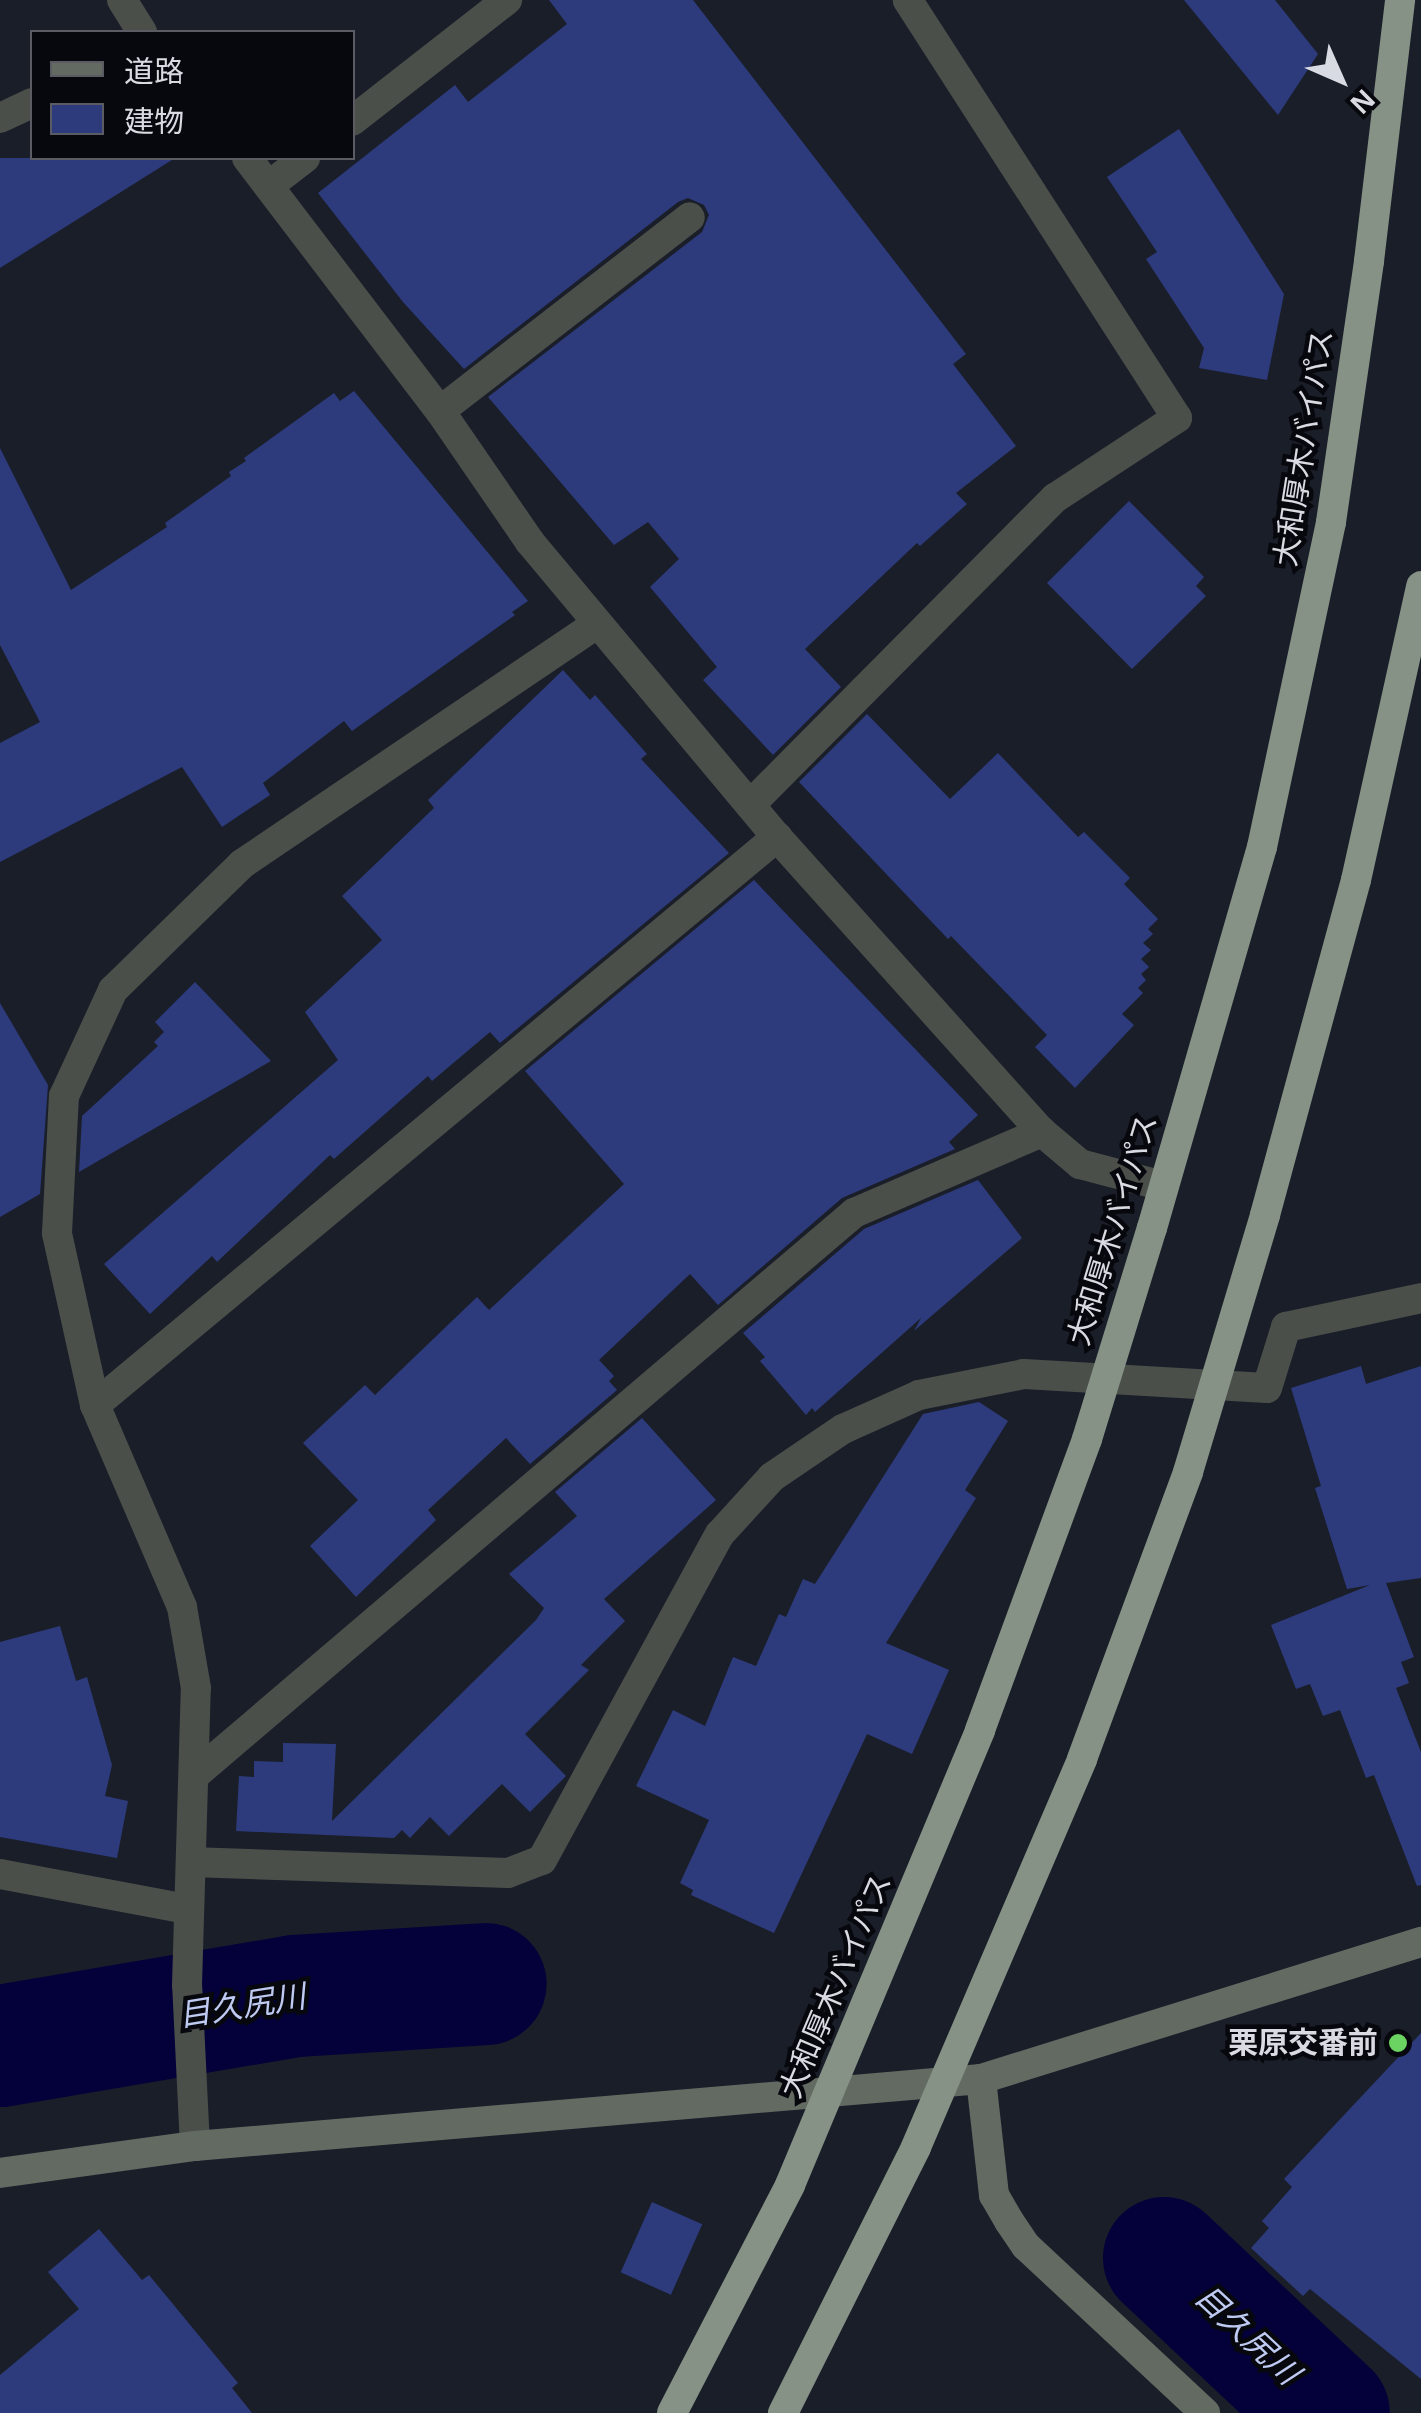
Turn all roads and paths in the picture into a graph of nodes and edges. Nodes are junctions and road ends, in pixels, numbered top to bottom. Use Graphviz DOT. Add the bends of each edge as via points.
graph roads {
  1 [pos="122,0"];
  2 [pos="507,0"];
  3 [pos="908,0"];
  4 [pos="1400,0"];
  5 [pos="141,30"];
  6 [pos="30,105"];
  7 [pos="0,118"];
  8 [pos="355,119"];
  9 [pos="250,160"];
  10 [pos="303,160"];
  11 [pos="271,184"];
  12 [pos="690,217"];
  13 [pos="440,411"];
  14 [pos="1421,586"];
  15 [pos="596,624"];
  16 [pos="750,804"];
  17 [pos="777,838"];
  18 [pos="1042,1132"];
  19 [pos="1164,1186"];
  20 [pos="1421,1298"];
  21 [pos="95,1406"];
  22 [pos="196,1774"];
  23 [pos="191,1862"];
  24 [pos="0,1874"];
  25 [pos="188,1909"];
  26 [pos="1421,1942"];
  27 [pos="981,2078"];
  28 [pos="196,2146"];
  29 [pos="0,2173"];
  30 [pos="672,2413"];
  31 [pos="783,2413"];
  32 [pos="1205,2413"];
  1 -- 5 [label="street"];
  2 -- 8 [label="street"];
  3 -- 16 [label="street" via="1177,418 1055,498"];
  4 -- 19 [label="highway, 大和厚木バイパス" via="1331,522 1262,846"];
  6 -- 7 [label="street"];
  9 -- 11 [label="street"];
  10 -- 11 [label="street"];
  11 -- 13 [label="street"];
  12 -- 13 [label="street"];
  13 -- 15 [label="street"];
  14 -- 31 [label="highway" via="1356,880 1188,1472 1082,1759 916,2148"];
  15 -- 16 [label="street"];
  15 -- 21 [label="street" via="242,864 113,990 64,1096 56,1234"];
  16 -- 17 [label="street"];
  17 -- 18 [label="street"];
  17 -- 21 [label="street"];
  18 -- 19 [label="street" via="1080,1164"];
  18 -- 22 [label="street" via="854,1214"];
  19 -- 30 [label="highway, 大和厚木バイパス" via="1087,1438 980,1730 790,2185"];
  20 -- 23 [label="street" via="1286,1327 1267,1388 1024,1374 920,1395 843,1428 772,1477 720,1534 542,1860 508,1873"];
  21 -- 22 [label="street" via="182,1607 196,1688"];
  22 -- 23 [label="street"];
  23 -- 25 [label="street"];
  24 -- 25 [label="street"];
  25 -- 28 [label="street"];
  26 -- 27 [label="street"];
  27 -- 28 [label="street"];
  27 -- 32 [label="street" via="994,2195 1009,2222 1026,2246"];
  28 -- 29 [label="street"];
}
